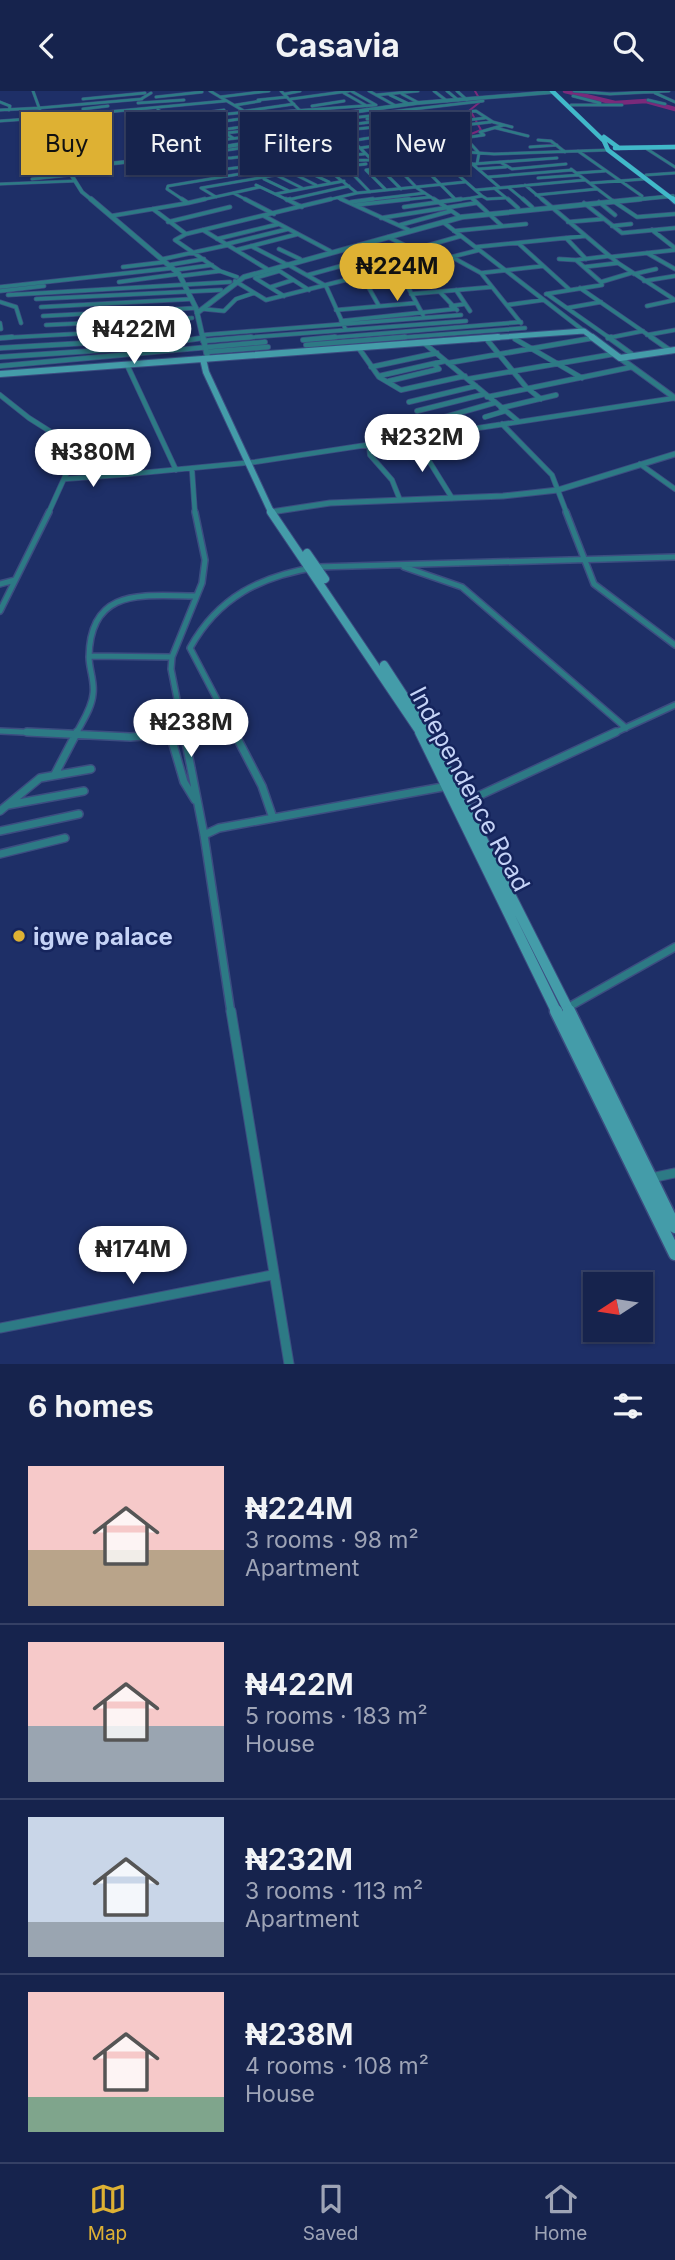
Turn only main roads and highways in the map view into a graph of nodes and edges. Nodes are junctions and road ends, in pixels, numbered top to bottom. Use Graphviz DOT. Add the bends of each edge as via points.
graph roads {
  1 [pos="554,91"];
  2 [pos="576,112"];
  3 [pos="675,148"];
  4 [pos="609,150"];
  5 [pos="622,150"];
  6 [pos="645,177"];
  7 [pos="671,196"];
  8 [pos="585,333"];
  9 [pos="426,344"];
  10 [pos="358,349"];
  11 [pos="671,350"];
  12 [pos="205,351"];
  13 [pos="125,366"];
  14 [pos="0,375"];
  15 [pos="462,803"];
  16 [pos="675,1227"];
  17 [pos="675,1254"];
  1 -- 2 [label="main road"];
  1 -- 2 [label="main road"];
  2 -- 4 [label="main road"];
  2 -- 5 [label="main road"];
  3 -- 5 [label="main road"];
  3 -- 5 [label="main road"];
  4 -- 5 [label="main road"];
  4 -- 6 [label="main road"];
  5 -- 6 [label="main road"];
  6 -- 7 [label="main road"];
  8 -- 9 [label="main road"];
  8 -- 9 [label="main road"];
  8 -- 11 [label="main road" via="620,358"];
  9 -- 10 [label="main road"];
  9 -- 10 [label="main road"];
  10 -- 12 [label="main road"];
  10 -- 12 [label="main road" via="272,355"];
  12 -- 13 [label="main road"];
  12 -- 13 [label="main road"];
  12 -- 15 [label="main road, Independence Road" via="274,511 415,722"];
  13 -- 14 [label="main road"];
  15 -- 16 [label="main road, Independence Road"];
  15 -- 17 [label="main road, Independence Road"];
}
